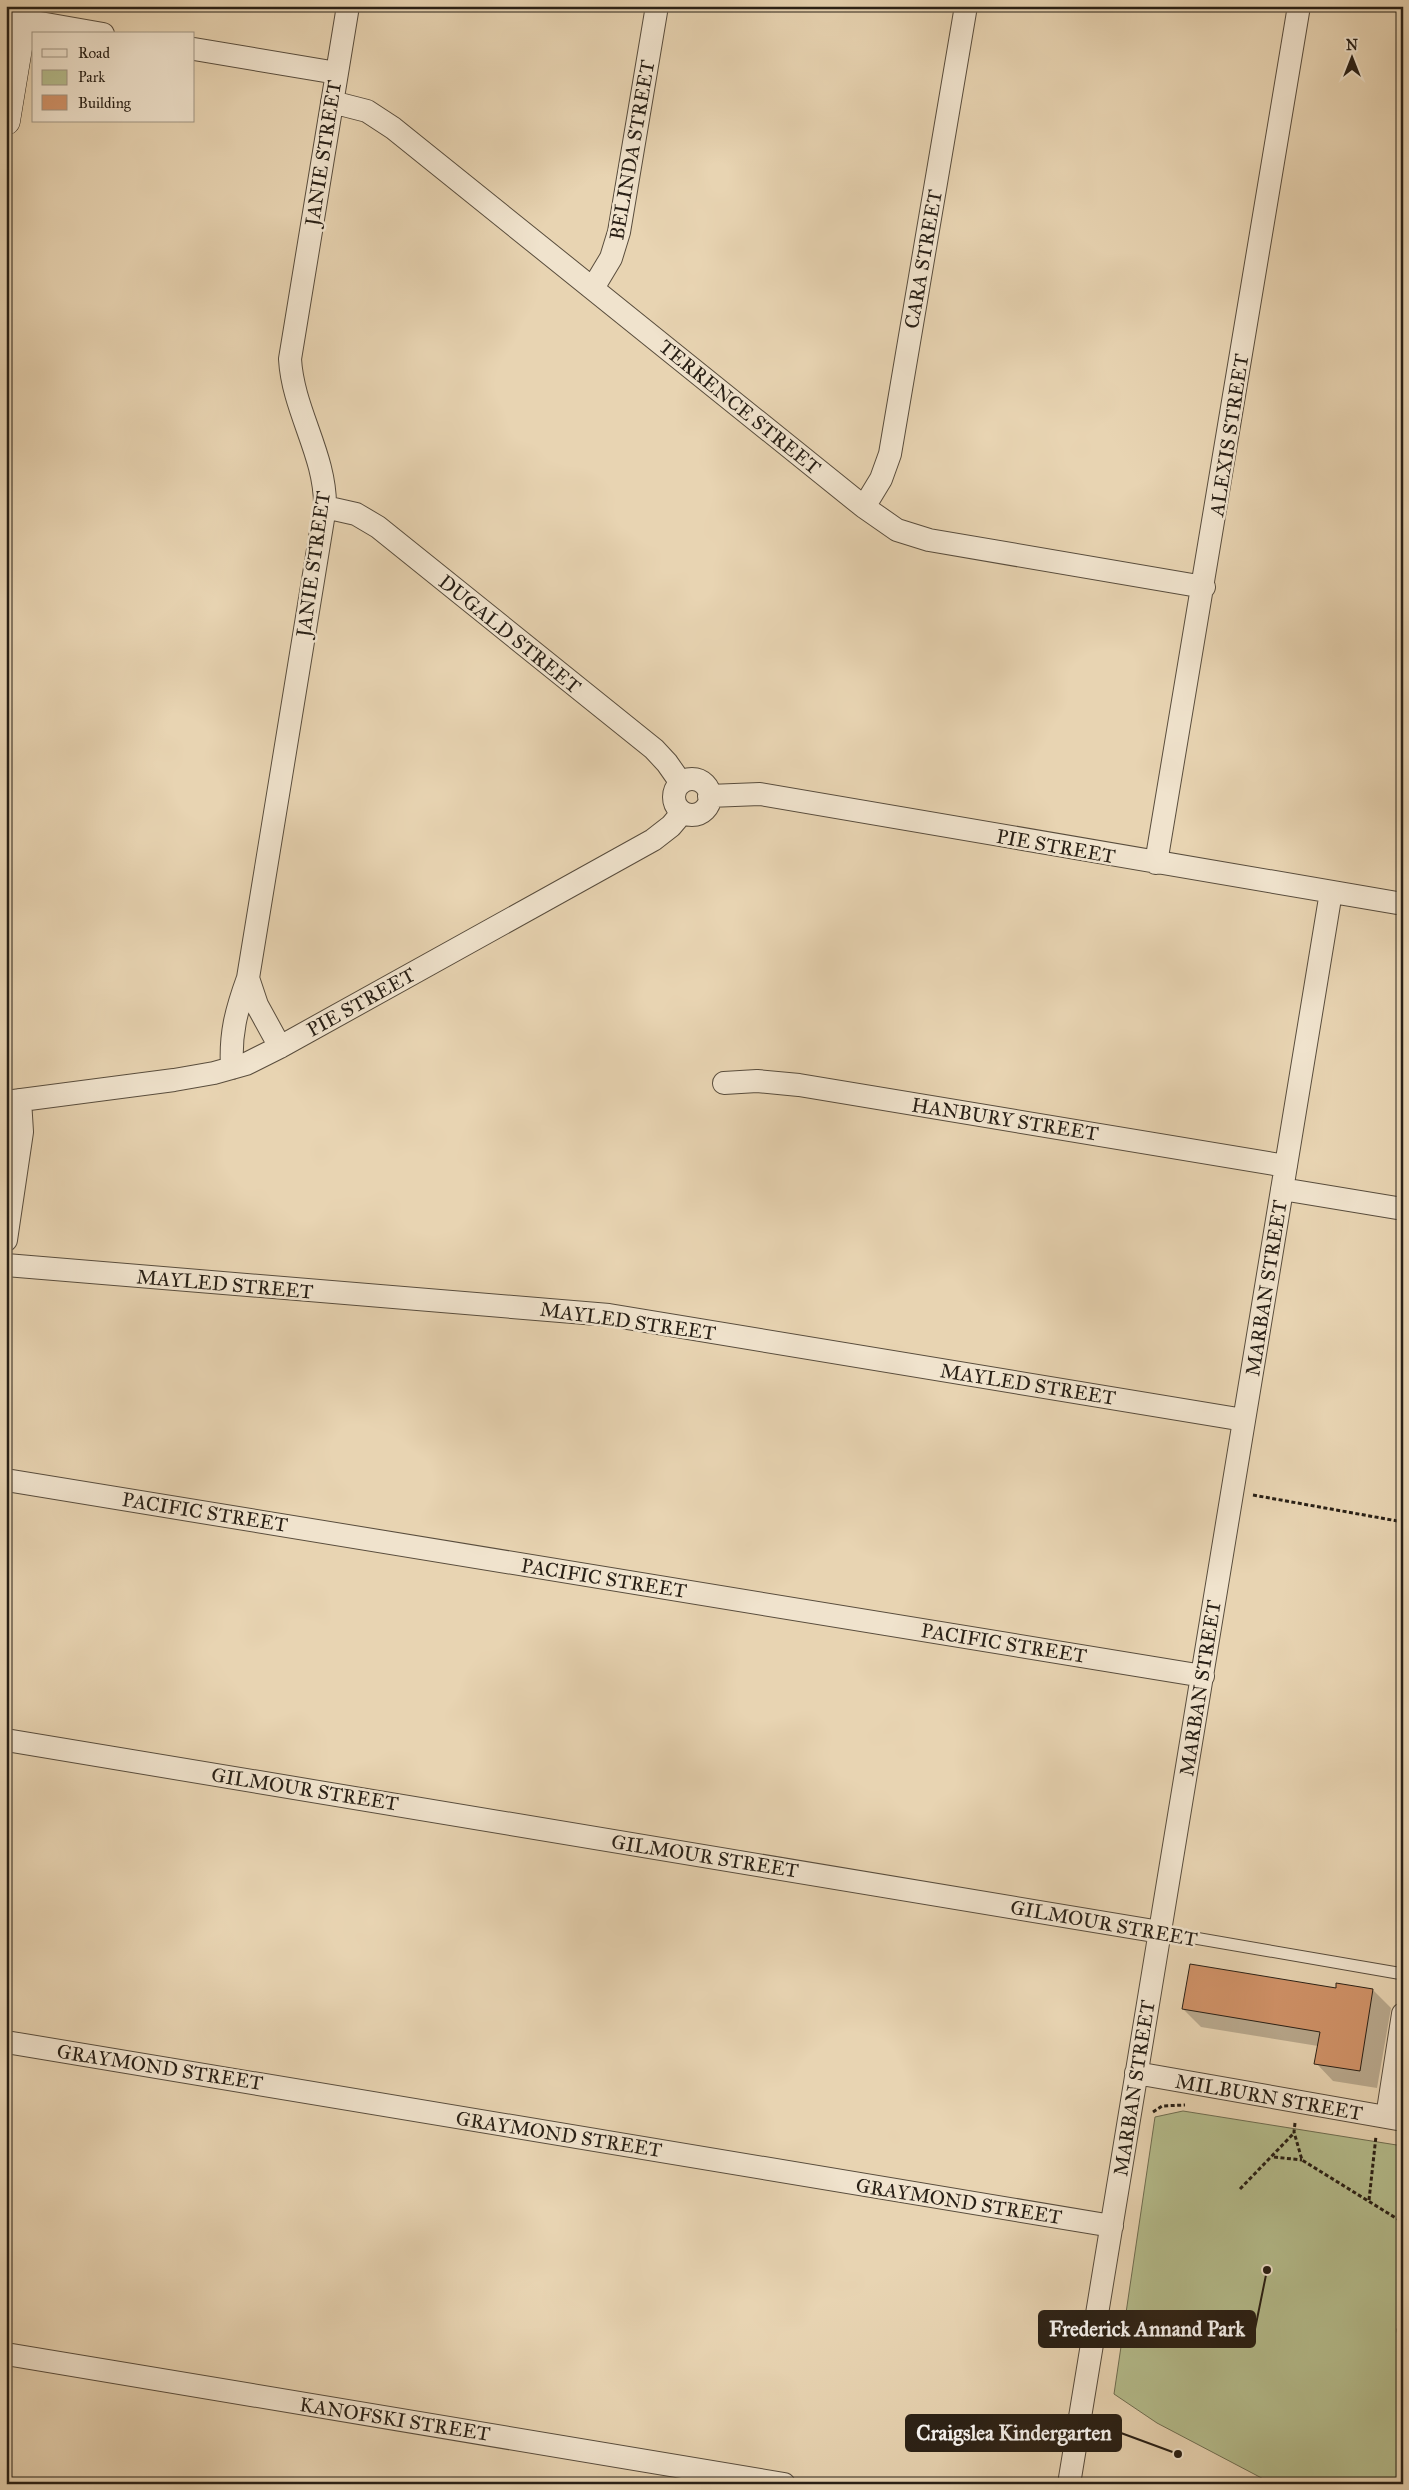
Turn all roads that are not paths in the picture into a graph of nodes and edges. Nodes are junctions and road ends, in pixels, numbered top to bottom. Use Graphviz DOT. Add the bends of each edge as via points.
graph roads {
  1 [pos="348,6"];
  2 [pos="657,6"];
  3 [pos="966,6"];
  4 [pos="1300,6"];
  5 [pos="24,13"];
  6 [pos="95,32"];
  7 [pos="195,49"];
  8 [pos="337,73"];
  9 [pos="332,102"];
  10 [pos="6,121"];
  11 [pos="593,288"];
  12 [pos="325,507"];
  13 [pos="864,507"];
  14 [pos="1204,587"];
  15 [pos="681,783"];
  16 [pos="709,796"];
  17 [pos="682,813"];
  18 [pos="1156,863"];
  19 [pos="1331,892"];
  20 [pos="1403,904"];
  21 [pos="248,978"];
  22 [pos="280,1047"];
  23 [pos="232,1068"];
  24 [pos="724,1083"];
  25 [pos="13,1101"];
  26 [pos="1286,1166"];
  27 [pos="1282,1189"];
  28 [pos="1403,1209"];
  29 [pos="6,1240"];
  30 [pos="6,1265"];
  31 [pos="1244,1420"];
  32 [pos="6,1480"];
  33 [pos="1203,1676"];
  34 [pos="6,1740"];
  35 [pos="1160,1932"];
  36 [pos="1403,1974"];
  37 [pos="1403,2014"];
  38 [pos="6,2042"];
  39 [pos="1136,2073"];
  40 [pos="1388,2127"];
  41 [pos="1112,2226"];
  42 [pos="6,2354"];
  43 [pos="784,2484"];
  44 [pos="1069,2484"];
  1 -- 8 [label="street, JANIE STREET"];
  2 -- 11 [label="street, BELINDA STREET" via="619,232 611,258"];
  3 -- 13 [label="street, CARA STREET" via="890,454 881,479"];
  4 -- 14 [label="street, ALEXIS STREET"];
  5 -- 6 [label="street"];
  5 -- 10 [label="main road"];
  7 -- 8 [label="street"];
  8 -- 9 [label="street, JANIE STREET"];
  9 -- 11 [label="street, TERRENCE STREET" via="367,111 393,128"];
  9 -- 12 [label="street, JANIE STREET" via="290,359 296,396 322,471"];
  11 -- 13 [label="street, TERRENCE STREET"];
  12 -- 15 [label="street, DUGALD STREET" via="356,514 378,527 654,749"];
  12 -- 21 [label="street, JANIE STREET"];
  13 -- 14 [label="street, TERRENCE STREET" via="897,530 929,540"];
  14 -- 18 [label="street, ALEXIS STREET"];
  15 -- 16 [label="street" via="699,781"];
  15 -- 17 [label="street" via="674,798"];
  16 -- 17 [label="street" via="703,811 693,815"];
  16 -- 18 [label="street, PIE STREET" via="760,794"];
  17 -- 22 [label="street, PIE STREET" via="653,840"];
  18 -- 19 [label="street, PIE STREET"];
  19 -- 20 [label="street, PIE STREET"];
  19 -- 26 [label="street, MARBAN STREET"];
  21 -- 22 [label="street, JANIE STREET" via="257,1005"];
  21 -- 23 [label="street, JANIE STREET" via="231,1034"];
  22 -- 23 [label="street, PIE STREET"];
  23 -- 25 [label="street, PIE STREET" via="174,1080"];
  24 -- 26 [label="street, HANBURY STREET" via="758,1081 799,1085"];
  25 -- 29 [label="street" via="22,1132"];
  26 -- 27 [label="street, MARBAN STREET"];
  27 -- 28 [label="street"];
  27 -- 31 [label="street, MARBAN STREET"];
  30 -- 31 [label="street, MAYLED STREET" via="609,1315"];
  31 -- 33 [label="street, MARBAN STREET"];
  32 -- 33 [label="street, PACIFIC STREET"];
  33 -- 35 [label="street, MARBAN STREET"];
  34 -- 35 [label="street, GILMOUR STREET"];
  35 -- 36 [label="lane, GILMOUR STREET"];
  35 -- 39 [label="street, MARBAN STREET"];
  37 -- 40 [label="street"];
  38 -- 41 [label="street, GRAYMOND STREET"];
  39 -- 40 [label="street, MILBURN STREET"];
  39 -- 41 [label="street, MARBAN STREET"];
  41 -- 44 [label="street, MARBAN STREET"];
  42 -- 43 [label="street, KANOFSKI STREET"];
}
